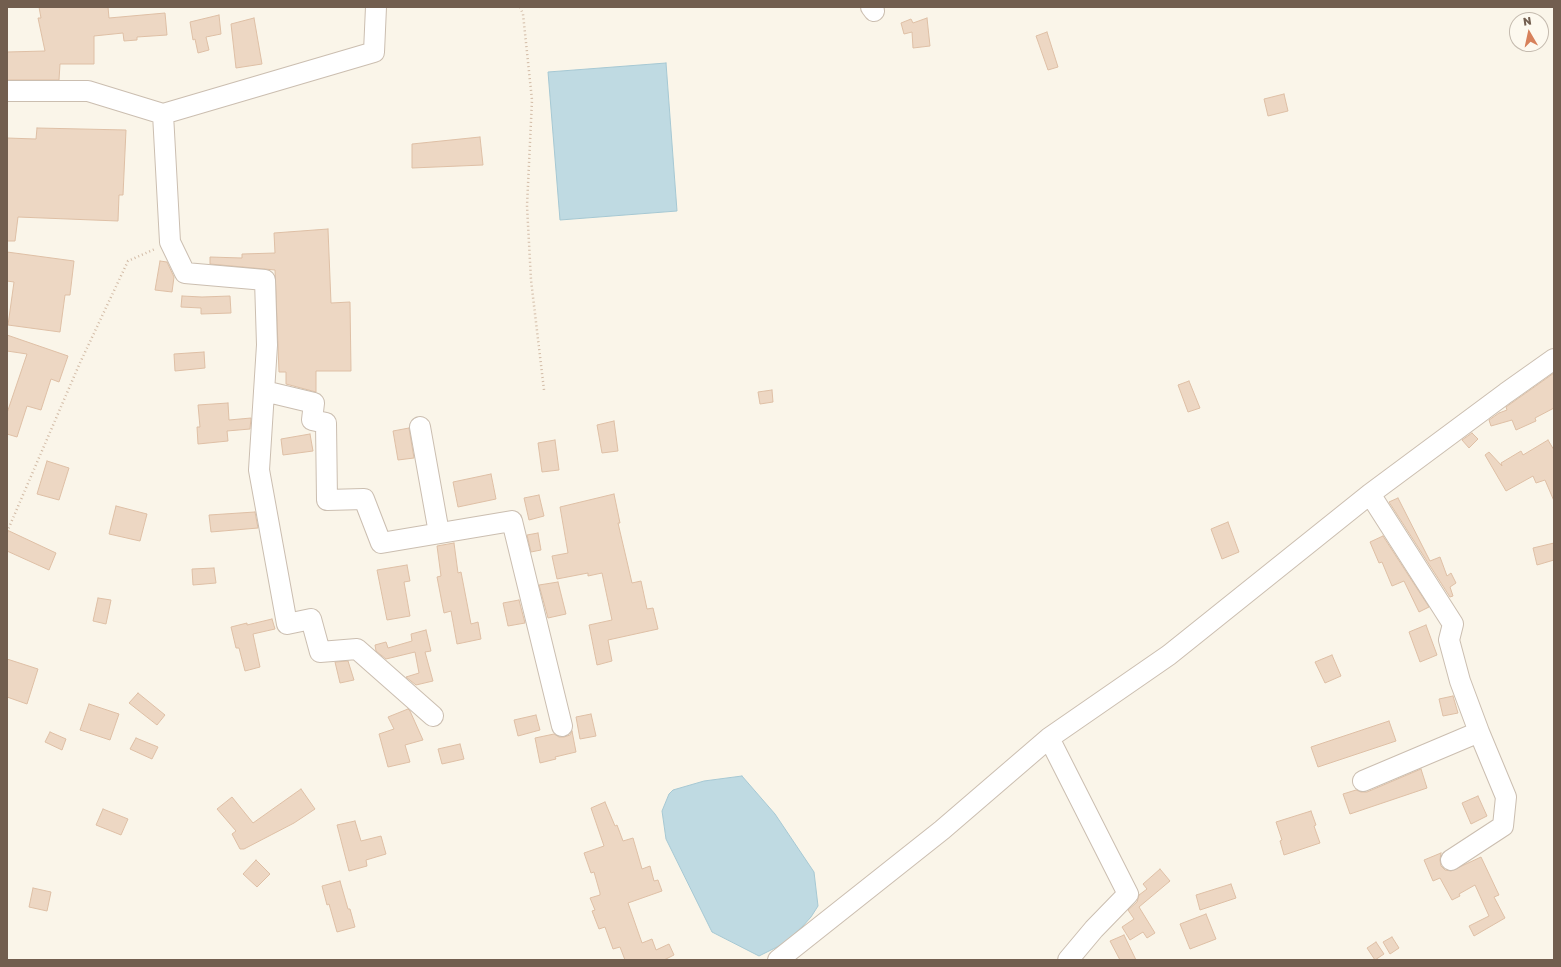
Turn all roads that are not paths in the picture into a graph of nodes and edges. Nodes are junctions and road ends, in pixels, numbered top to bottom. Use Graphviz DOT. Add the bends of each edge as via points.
graph roads {
  1 [pos="376,7"];
  2 [pos="7,91"];
  3 [pos="163,114"];
  4 [pos="1554,360"];
  5 [pos="264,391"];
  6 [pos="420,428"];
  7 [pos="1370,494"];
  8 [pos="439,533"];
  9 [pos="433,716"];
  10 [pos="562,726"];
  11 [pos="1479,732"];
  12 [pos="1049,738"];
  13 [pos="1363,781"];
  14 [pos="1451,860"];
  15 [pos="778,960"];
  16 [pos="1068,960"];
  1 -- 3 [label="street" via="374,52"];
  2 -- 3 [label="street" via="88,91"];
  3 -- 5 [label="street" via="170,242 185,273 265,280 267,345"];
  4 -- 7 [label="street"];
  5 -- 8 [label="street" via="314,403 312,420 326,423 327,500 364,499 381,543"];
  5 -- 9 [label="street" via="259,470 287,624 311,619 320,652 357,649"];
  6 -- 8 [label="street"];
  7 -- 11 [label="street" via="1453,624 1449,640 1460,681"];
  7 -- 12 [label="street" via="1169,655"];
  8 -- 10 [label="street" via="512,522"];
  11 -- 13 [label="street"];
  11 -- 14 [label="street" via="1506,797 1503,826"];
  12 -- 15 [label="street" via="942,830"];
  12 -- 16 [label="street" via="1128,894"];
}
